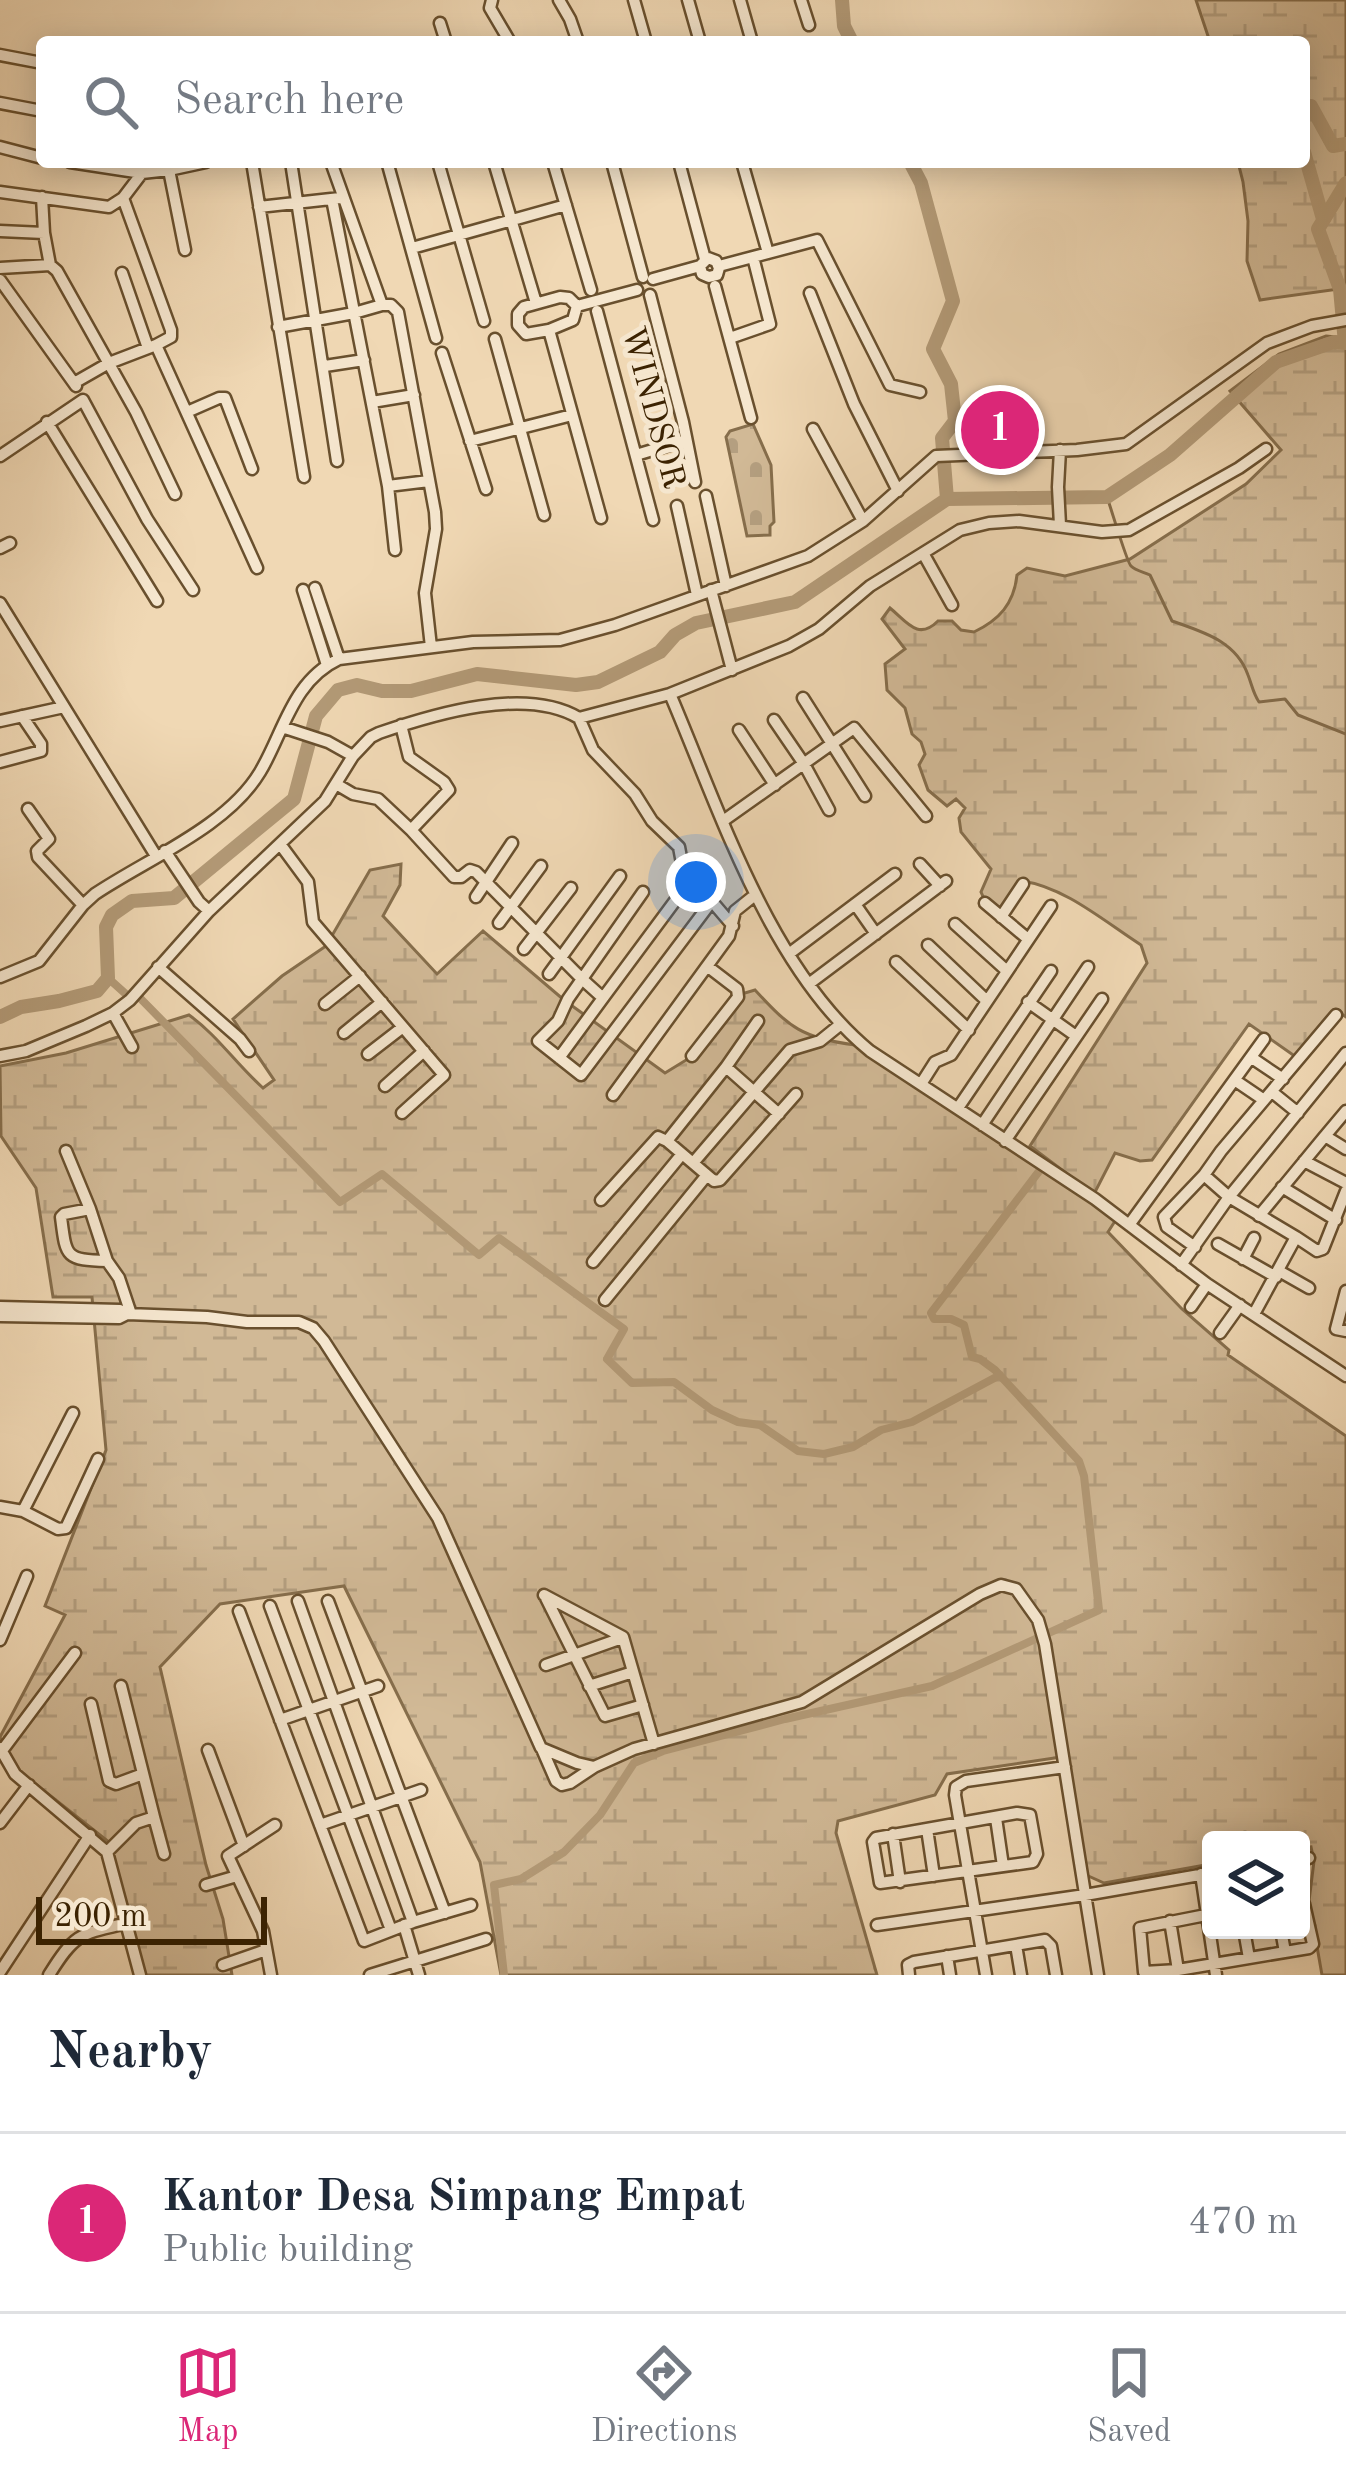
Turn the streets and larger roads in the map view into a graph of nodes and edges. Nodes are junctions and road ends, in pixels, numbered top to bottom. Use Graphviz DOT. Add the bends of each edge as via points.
graph roads {
  1 [pos="492,0"];
  2 [pos="559,0"];
  3 [pos="634,0"];
  4 [pos="688,0"];
  5 [pos="740,0"];
  6 [pos="801,0"];
  7 [pos="440,22"];
  8 [pos="809,25"];
  9 [pos="444,36"];
  10 [pos="506,36"];
  11 [pos="576,36"];
  12 [pos="644,36"];
  13 [pos="698,36"];
  14 [pos="750,36"];
  15 [pos="0,55"];
  16 [pos="36,62"];
  17 [pos="0,103"];
  18 [pos="36,110"];
  19 [pos="0,147"];
  20 [pos="36,156"];
  21 [pos="109,168"];
  22 [pos="167,168"];
  23 [pos="172,168"];
  24 [pos="253,168"];
  25 [pos="292,168"];
  26 [pos="332,168"];
  27 [pos="389,168"];
  28 [pos="440,168"];
  29 [pos="496,168"];
  30 [pos="555,168"];
  31 [pos="614,168"];
  32 [pos="680,168"];
  33 [pos="744,168"];
  34 [pos="142,173"];
  35 [pos="0,192"];
  36 [pos="42,196"];
  37 [pos="123,198"];
  38 [pos="339,198"];
  39 [pos="298,202"];
  40 [pos="566,206"];
  41 [pos="260,207"];
  42 [pos="513,220"];
  43 [pos="0,230"];
  44 [pos="44,233"];
  45 [pos="460,235"];
  46 [pos="412,248"];
  47 [pos="185,250"];
  48 [pos="768,254"];
  49 [pos="753,257"];
  50 [pos="50,265"];
  51 [pos="702,266"];
  52 [pos="0,268"];
  53 [pos="122,273"];
  54 [pos="0,280"];
  55 [pos="648,285"];
  56 [pos="715,286"];
  57 [pos="591,290"];
  58 [pos="810,293"];
  59 [pos="536,303"];
  60 [pos="382,305"];
  61 [pos="577,306"];
  62 [pos="597,311"];
  63 [pos="354,313"];
  64 [pos="1346,320"];
  65 [pos="316,321"];
  66 [pos="484,321"];
  67 [pos="278,327"];
  68 [pos="549,330"];
  69 [pos="436,338"];
  70 [pos="730,338"];
  71 [pos="495,339"];
  72 [pos="152,346"];
  73 [pos="442,353"];
  74 [pos="364,360"];
  75 [pos="109,363"];
  76 [pos="325,366"];
  77 [pos="74,383"];
  78 [pos="920,392"];
  79 [pos="414,394"];
  80 [pos="82,400"];
  81 [pos="372,402"];
  82 [pos="187,412"];
  83 [pos="572,415"];
  84 [pos="752,418"];
  85 [pos="47,422"];
  86 [pos="813,429"];
  87 [pos="522,430"];
  88 [pos="686,440"];
  89 [pos="470,442"];
  90 [pos="1266,449"];
  91 [pos="1060,450"];
  92 [pos="1,454"];
  93 [pos="636,455"];
  94 [pos="338,461"];
  95 [pos="253,469"];
  96 [pos="304,477"];
  97 [pos="429,481"];
  98 [pos="695,482"];
  99 [pos="388,486"];
  100 [pos="486,489"];
  101 [pos="898,491"];
  102 [pos="175,494"];
  103 [pos="706,496"];
  104 [pos="677,506"];
  105 [pos="544,515"];
  106 [pos="601,518"];
  107 [pos="653,520"];
  108 [pos="863,521"];
  109 [pos="1060,525"];
  110 [pos="395,550"];
  111 [pos="923,553"];
  112 [pos="257,568"];
  113 [pos="726,586"];
  114 [pos="309,589"];
  115 [pos="193,590"];
  116 [pos="704,592"];
  117 [pos="157,601"];
  118 [pos="0,603"];
  119 [pos="952,605"];
  120 [pos="431,646"];
  121 [pos="333,662"];
  122 [pos="732,670"];
  123 [pos="670,694"];
  124 [pos="803,698"];
  125 [pos="64,707"];
  126 [pos="22,716"];
  127 [pos="579,718"];
  128 [pos="774,720"];
  129 [pos="0,721"];
  130 [pos="401,725"];
  131 [pos="282,727"];
  132 [pos="739,730"];
  133 [pos="833,743"];
  134 [pos="353,756"];
  135 [pos="0,762"];
  136 [pos="804,764"];
  137 [pos="336,784"];
  138 [pos="775,785"];
  139 [pos="865,796"];
  140 [pos="28,809"];
  141 [pos="829,810"];
  142 [pos="926,816"];
  143 [pos="723,821"];
  144 [pos="411,830"];
  145 [pos="512,843"];
  146 [pos="280,844"];
  147 [pos="160,853"];
  148 [pos="920,864"];
  149 [pos="541,866"];
  150 [pos="895,874"];
  151 [pos="620,876"];
  152 [pos="692,878"];
  153 [pos="487,882"];
  154 [pos="1023,884"];
  155 [pos="571,888"];
  156 [pos="643,892"];
  157 [pos="755,896"];
  158 [pos="476,897"];
  159 [pos="712,902"];
  160 [pos="985,903"];
  161 [pos="855,904"];
  162 [pos="83,905"];
  163 [pos="204,906"];
  164 [pos="1051,906"];
  165 [pos="512,908"];
  166 [pos="735,916"];
  167 [pos="1001,917"];
  168 [pos="499,923"];
  169 [pos="955,924"];
  170 [pos="537,934"];
  171 [pos="876,934"];
  172 [pos="1028,940"];
  173 [pos="928,945"];
  174 [pos="524,949"];
  175 [pos="340,953"];
  176 [pos="790,953"];
  177 [pos="561,957"];
  178 [pos="896,962"];
  179 [pos="326,964"];
  180 [pos="707,966"];
  181 [pos="1088,967"];
  182 [pos="158,968"];
  183 [pos="1051,970"];
  184 [pos="1007,971"];
  185 [pos="549,974"];
  186 [pos="360,976"];
  187 [pos="0,977"];
  188 [pos="582,979"];
  189 [pos="810,983"];
  190 [pos="603,998"];
  191 [pos="1102,999"];
  192 [pos="988,1001"];
  193 [pos="382,1002"];
  194 [pos="1028,1002"];
  195 [pos="325,1004"];
  196 [pos="112,1013"];
  197 [pos="1336,1015"];
  198 [pos="1051,1019"];
  199 [pos="758,1021"];
  200 [pos="841,1024"];
  201 [pos="404,1027"];
  202 [pos="969,1030"];
  203 [pos="344,1034"];
  204 [pos="1076,1036"];
  205 [pos="1264,1039"];
  206 [pos="133,1047"];
  207 [pos="249,1051"];
  208 [pos="424,1051"];
  209 [pos="1346,1053"];
  210 [pos="368,1054"];
  211 [pos="0,1056"];
  212 [pos="692,1056"];
  213 [pos="559,1058"];
  214 [pos="1252,1058"];
  215 [pos="726,1067"];
  216 [pos="1283,1079"];
  217 [pos="1236,1081"];
  218 [pos="921,1084"];
  219 [pos="385,1086"];
  220 [pos="755,1090"];
  221 [pos="613,1094"];
  222 [pos="796,1094"];
  223 [pos="1268,1096"];
  224 [pos="1219,1105"];
  225 [pos="958,1108"];
  226 [pos="1346,1111"];
  227 [pos="402,1113"];
  228 [pos="1298,1113"];
  229 [pos="779,1114"];
  230 [pos="1244,1122"];
  231 [pos="982,1125"];
  232 [pos="1325,1136"];
  233 [pos="1006,1141"];
  234 [pos="667,1142"];
  235 [pos="1346,1148"];
  236 [pos="66,1150"];
  237 [pos="682,1154"];
  238 [pos="1304,1161"];
  239 [pos="693,1163"];
  240 [pos="706,1175"];
  241 [pos="1204,1175"];
  242 [pos="1282,1187"];
  243 [pos="1346,1187"];
  244 [pos="1229,1197"];
  245 [pos="601,1200"];
  246 [pos="90,1209"];
  247 [pos="1259,1216"];
  248 [pos="1336,1220"];
  249 [pos="1129,1225"];
  250 [pos="1254,1238"];
  251 [pos="1296,1238"];
  252 [pos="1218,1244"];
  253 [pos="1195,1247"];
  254 [pos="1243,1259"];
  255 [pos="107,1261"];
  256 [pos="592,1262"];
  257 [pos="1181,1265"];
  258 [pos="1278,1274"];
  259 [pos="1207,1284"];
  260 [pos="1309,1288"];
  261 [pos="1346,1292"];
  262 [pos="605,1300"];
  263 [pos="1240,1305"];
  264 [pos="1191,1306"];
  265 [pos="0,1311"];
  266 [pos="129,1314"];
  267 [pos="1254,1314"];
  268 [pos="1346,1331"];
  269 [pos="1220,1333"];
  270 [pos="1346,1376"];
  271 [pos="74,1413"];
  272 [pos="98,1459"];
  273 [pos="0,1507"];
  274 [pos="23,1511"];
  275 [pos="27,1576"];
  276 [pos="298,1601"];
  277 [pos="328,1601"];
  278 [pos="270,1606"];
  279 [pos="239,1610"];
  280 [pos="623,1637"];
  281 [pos="0,1640"];
  282 [pos="75,1653"];
  283 [pos="574,1655"];
  284 [pos="546,1665"];
  285 [pos="633,1672"];
  286 [pos="121,1686"];
  287 [pos="377,1686"];
  288 [pos="590,1686"];
  289 [pos="363,1691"];
  290 [pos="334,1702"];
  291 [pos="91,1704"];
  292 [pos="643,1705"];
  293 [pos="307,1711"];
  294 [pos="280,1720"];
  295 [pos="654,1744"];
  296 [pos="542,1748"];
  297 [pos="1,1750"];
  298 [pos="208,1750"];
  299 [pos="594,1767"];
  300 [pos="1065,1767"];
  301 [pos="143,1774"];
  302 [pos="29,1785"];
  303 [pos="421,1790"];
  304 [pos="403,1796"];
  305 [pos="371,1807"];
  306 [pos="347,1815"];
  307 [pos="154,1816"];
  308 [pos="995,1817"];
  309 [pos="0,1823"];
  310 [pos="960,1823"];
  311 [pos="275,1825"];
  312 [pos="320,1825"];
  313 [pos="927,1829"];
  314 [pos="893,1834"];
  315 [pos="90,1835"];
  316 [pos="244,1846"];
  317 [pos="106,1852"];
  318 [pos="164,1854"];
  319 [pos="1003,1866"];
  320 [pos="969,1871"];
  321 [pos="1202,1875"];
  322 [pos="238,1876"];
  323 [pos="934,1876"];
  324 [pos="900,1882"];
  325 [pos="206,1885"];
  326 [pos="1085,1895"];
  327 [pos="471,1905"];
  328 [pos="976,1911"];
  329 [pos="445,1912"];
  330 [pos="1202,1915"];
  331 [pos="1171,1922"];
  332 [pos="127,1923"];
  333 [pos="409,1924"];
  334 [pos="877,1925"];
  335 [pos="391,1930"];
  336 [pos="1310,1936"];
  337 [pos="486,1939"];
  338 [pos="1212,1939"];
  339 [pos="1246,1939"];
  340 [pos="1283,1939"];
  341 [pos="1016,1945"];
  342 [pos="266,1950"];
  343 [pos="982,1951"];
  344 [pos="1285,1952"];
  345 [pos="947,1956"];
  346 [pos="1249,1958"];
  347 [pos="414,1961"];
  348 [pos="223,1965"];
  349 [pos="1215,1969"];
  350 [pos="1178,1970"];
  351 [pos="0,1972"];
  352 [pos="271,1973"];
  353 [pos="49,1975"];
  354 [pos="140,1975"];
  355 [pos="370,1975"];
  356 [pos="419,1975"];
  357 [pos="909,1975"];
  358 [pos="950,1975"];
  359 [pos="986,1975"];
  360 [pos="1021,1975"];
  361 [pos="1056,1975"];
  362 [pos="1098,1975"];
  1 -- 10 [label="street"];
  2 -- 11 [label="street"];
  3 -- 12 [label="street"];
  4 -- 13 [label="street"];
  5 -- 14 [label="street"];
  6 -- 8 [label="street"];
  7 -- 9 [label="street"];
  15 -- 16 [label="street"];
  17 -- 18 [label="street"];
  19 -- 20 [label="street"];
  21 -- 34 [label="street"];
  22 -- 34 [label="street"];
  23 -- 47 [label="street"];
  24 -- 41 [label="street"];
  25 -- 39 [label="street"];
  26 -- 38 [label="street"];
  27 -- 46 [label="street"];
  28 -- 45 [label="street"];
  29 -- 42 [label="street"];
  30 -- 40 [label="street"];
  31 -- 55 [label="street"];
  32 -- 51 [label="street"];
  33 -- 48 [label="street"];
  34 -- 37 [label="street"];
  35 -- 36 [label="street"];
  36 -- 37 [label="street" via="109,207"];
  36 -- 44 [label="street"];
  37 -- 72 [label="street" via="171,330"];
  38 -- 39 [label="street"];
  38 -- 60 [label="street"];
  38 -- 63 [label="street"];
  39 -- 41 [label="street"];
  39 -- 65 [label="street"];
  40 -- 42 [label="street"];
  40 -- 57 [label="street"];
  41 -- 67 [label="street"];
  42 -- 45 [label="street"];
  42 -- 59 [label="street"];
  43 -- 44 [label="street"];
  44 -- 50 [label="street"];
  45 -- 46 [label="street"];
  45 -- 66 [label="street"];
  46 -- 69 [label="street"];
  48 -- 49 [label="street"];
  48 -- 78 [label="street" via="818,240 890,385"];
  49 -- 51 [label="street"];
  49 -- 70 [label="street" via="770,324"];
  50 -- 52 [label="street"];
  50 -- 75 [label="street"];
  51 -- 55 [label="street"];
  53 -- 72 [label="street"];
  54 -- 77 [label="street"];
  55 -- 61 [label="street"];
  55 -- 88 [label="street"];
  56 -- 70 [label="street"];
  58 -- 101 [label="street"];
  59 -- 61 [label="street" via="565,297"];
  59 -- 68 [label="street" via="521,310 520,329"];
  60 -- 63 [label="street"];
  60 -- 79 [label="street" via="398,312"];
  61 -- 68 [label="street" via="573,320"];
  62 -- 93 [label="street, WINDSOR"];
  63 -- 65 [label="street"];
  63 -- 74 [label="street"];
  64 -- 91 [label="street" via="1267,343 1126,444"];
  65 -- 67 [label="street"];
  65 -- 76 [label="street"];
  67 -- 96 [label="street"];
  68 -- 83 [label="street"];
  70 -- 84 [label="street"];
  71 -- 87 [label="street"];
  72 -- 75 [label="street"];
  72 -- 82 [label="street"];
  73 -- 89 [label="street"];
  74 -- 76 [label="street"];
  74 -- 81 [label="street"];
  75 -- 77 [label="street"];
  75 -- 102 [label="street"];
  76 -- 94 [label="street"];
  77 -- 80 [label="street"];
  79 -- 81 [label="street"];
  79 -- 97 [label="street"];
  80 -- 85 [label="street"];
  80 -- 115 [label="street"];
  81 -- 99 [label="street"];
  82 -- 95 [label="street" via="225,398"];
  82 -- 112 [label="street"];
  83 -- 87 [label="street"];
  83 -- 106 [label="street"];
  85 -- 92 [label="street"];
  85 -- 117 [label="street"];
  86 -- 108 [label="street"];
  87 -- 89 [label="street"];
  87 -- 105 [label="street"];
  88 -- 93 [label="street"];
  88 -- 98 [label="street"];
  89 -- 100 [label="street"];
  90 -- 109 [label="street" via="1135,527"];
  91 -- 101 [label="street" via="944,454"];
  91 -- 109 [label="street"];
  93 -- 107 [label="street, WINDSOR"];
  97 -- 99 [label="street"];
  97 -- 120 [label="street" via="436,530 425,577"];
  99 -- 110 [label="street"];
  101 -- 108 [label="street"];
  103 -- 113 [label="street"];
  104 -- 116 [label="street"];
  108 -- 113 [label="street" via="808,556"];
  109 -- 111 [label="street" via="977,525"];
  111 -- 119 [label="street"];
  111 -- 122 [label="street" via="812,634"];
  113 -- 116 [label="street"];
  114 -- 121 [label="street"];
  116 -- 120 [label="street" via="560,640"];
  116 -- 122 [label="street"];
  118 -- 125 [label="street"];
  120 -- 121 [label="street"];
  121 -- 131 [label="street" via="305,684"];
  122 -- 123 [label="street"];
  123 -- 127 [label="street"];
  123 -- 143 [label="street"];
  124 -- 133 [label="street"];
  125 -- 126 [label="street"];
  125 -- 147 [label="street"];
  126 -- 129 [label="street"];
  126 -- 135 [label="street" via="43,749"];
  127 -- 130 [label="street" via="515,703"];
  127 -- 152 [label="street" via="593,751 679,847"];
  128 -- 136 [label="street"];
  130 -- 134 [label="street" via="370,737"];
  130 -- 144 [label="street" via="409,757 449,790"];
  131 -- 134 [label="street"];
  131 -- 147 [label="street" via="247,790"];
  132 -- 138 [label="street"];
  133 -- 136 [label="street"];
  133 -- 139 [label="street"];
  133 -- 142 [label="street" via="856,729"];
  134 -- 137 [label="street"];
  136 -- 138 [label="street"];
  136 -- 141 [label="street"];
  137 -- 144 [label="street" via="378,799"];
  137 -- 146 [label="street"];
  138 -- 143 [label="street"];
  140 -- 162 [label="street" via="49,839 38,857"];
  143 -- 157 [label="street"];
  144 -- 153 [label="street" via="454,877 472,870"];
  145 -- 153 [label="street"];
  146 -- 163 [label="street"];
  146 -- 175 [label="street" via="308,883 313,922"];
  147 -- 162 [label="street"];
  147 -- 163 [label="street"];
  148 -- 171 [label="street" via="943,884"];
  149 -- 165 [label="street"];
  150 -- 161 [label="street"];
  151 -- 177 [label="street"];
  152 -- 159 [label="street"];
  152 -- 190 [label="street"];
  153 -- 158 [label="street"];
  153 -- 165 [label="street"];
  154 -- 167 [label="street"];
  155 -- 170 [label="street"];
  156 -- 188 [label="street"];
  157 -- 166 [label="street"];
  157 -- 176 [label="street"];
  159 -- 166 [label="street"];
  159 -- 213 [label="street" via="585,1072"];
  160 -- 167 [label="street"];
  161 -- 171 [label="street"];
  161 -- 176 [label="street"];
  162 -- 187 [label="street" via="39,961"];
  163 -- 182 [label="street"];
  164 -- 172 [label="street"];
  165 -- 168 [label="street"];
  165 -- 170 [label="street"];
  166 -- 180 [label="street"];
  167 -- 172 [label="street"];
  169 -- 184 [label="street"];
  170 -- 174 [label="street"];
  170 -- 177 [label="street"];
  171 -- 189 [label="street"];
  172 -- 184 [label="street"];
  173 -- 192 [label="street"];
  175 -- 179 [label="street"];
  175 -- 186 [label="street"];
  176 -- 189 [label="street"];
  177 -- 185 [label="street"];
  177 -- 188 [label="street"];
  178 -- 202 [label="street"];
  180 -- 212 [label="street" via="738,997"];
  180 -- 221 [label="street"];
  181 -- 198 [label="street"];
  182 -- 196 [label="street"];
  182 -- 207 [label="street"];
  183 -- 194 [label="street"];
  184 -- 192 [label="street"];
  186 -- 193 [label="street"];
  186 -- 195 [label="street"];
  188 -- 190 [label="street"];
  188 -- 213 [label="street" via="540,1036"];
  189 -- 200 [label="street"];
  190 -- 213 [label="street"];
  191 -- 204 [label="street"];
  192 -- 202 [label="street"];
  193 -- 201 [label="street"];
  193 -- 203 [label="street"];
  194 -- 198 [label="street"];
  194 -- 225 [label="street"];
  196 -- 206 [label="street"];
  196 -- 211 [label="street"];
  197 -- 216 [label="street"];
  198 -- 204 [label="street"];
  198 -- 231 [label="street"];
  199 -- 215 [label="street"];
  200 -- 218 [label="street"];
  200 -- 220 [label="street" via="790,1050"];
  201 -- 208 [label="street"];
  201 -- 210 [label="street"];
  202 -- 218 [label="street"];
  204 -- 233 [label="street"];
  205 -- 214 [label="street"];
  208 -- 219 [label="street"];
  208 -- 227 [label="street" via="444,1075"];
  209 -- 228 [label="street"];
  214 -- 216 [label="street"];
  214 -- 217 [label="street"];
  215 -- 220 [label="street"];
  215 -- 234 [label="street"];
  216 -- 223 [label="street"];
  217 -- 223 [label="street"];
  217 -- 224 [label="street"];
  218 -- 225 [label="street"];
  220 -- 229 [label="street"];
  220 -- 239 [label="street"];
  222 -- 229 [label="street"];
  223 -- 228 [label="street"];
  223 -- 230 [label="street"];
  224 -- 230 [label="street"];
  224 -- 249 [label="street"];
  225 -- 231 [label="street"];
  226 -- 232 [label="street"];
  228 -- 244 [label="street"];
  229 -- 240 [label="street" via="722,1179"];
  230 -- 241 [label="street"];
  231 -- 233 [label="street"];
  232 -- 235 [label="street"];
  232 -- 238 [label="street"];
  233 -- 249 [label="street"];
  234 -- 237 [label="street"];
  234 -- 245 [label="street" via="658,1137"];
  236 -- 246 [label="street"];
  237 -- 239 [label="street"];
  237 -- 256 [label="street"];
  238 -- 242 [label="street"];
  238 -- 243 [label="street"];
  239 -- 240 [label="street"];
  240 -- 262 [label="street"];
  241 -- 244 [label="street"];
  241 -- 253 [label="street" via="1163,1220"];
  242 -- 247 [label="street"];
  242 -- 248 [label="street"];
  243 -- 248 [label="street"];
  244 -- 247 [label="street"];
  244 -- 253 [label="street"];
  246 -- 255 [label="street"];
  246 -- 255 [label="street" via="61,1217 66,1252"];
  247 -- 251 [label="street"];
  248 -- 251 [label="street" via="1320,1251"];
  249 -- 257 [label="street"];
  250 -- 254 [label="street"];
  251 -- 258 [label="street"];
  252 -- 254 [label="street"];
  253 -- 257 [label="street"];
  254 -- 258 [label="street"];
  255 -- 266 [label="street"];
  257 -- 259 [label="street"];
  258 -- 260 [label="street"];
  258 -- 267 [label="street"];
  259 -- 263 [label="street"];
  259 -- 264 [label="street"];
  261 -- 268 [label="street" via="1336,1329"];
  263 -- 267 [label="street"];
  263 -- 269 [label="street"];
  265 -- 266 [label="street"];
  266 -- 296 [label="street" via="299,1322 317,1332 439,1518"];
  267 -- 270 [label="street"];
  271 -- 274 [label="street"];
  272 -- 274 [label="street" via="67,1528"];
  273 -- 274 [label="street"];
  275 -- 281 [label="street"];
  276 -- 290 [label="street"];
  277 -- 289 [label="street"];
  278 -- 293 [label="street"];
  279 -- 294 [label="street"];
  280 -- 283 [label="street"];
  280 -- 283 [label="street" via="544,1594"];
  280 -- 285 [label="street"];
  282 -- 297 [label="street"];
  283 -- 284 [label="street"];
  283 -- 288 [label="street"];
  285 -- 288 [label="street"];
  285 -- 292 [label="street"];
  286 -- 301 [label="street"];
  287 -- 289 [label="street"];
  288 -- 292 [label="street" via="604,1716"];
  289 -- 290 [label="street"];
  289 -- 304 [label="street"];
  290 -- 293 [label="street"];
  290 -- 305 [label="street"];
  291 -- 301 [label="street" via="109,1781"];
  292 -- 295 [label="street"];
  293 -- 294 [label="street"];
  293 -- 306 [label="street"];
  294 -- 312 [label="street"];
  295 -- 299 [label="street"];
  295 -- 300 [label="street" via="802,1702 1006,1585 1022,1595 1042,1630"];
  296 -- 299 [label="street"];
  296 -- 299 [label="street" via="562,1785"];
  297 -- 302 [label="street"];
  298 -- 316 [label="street"];
  300 -- 310 [label="street" via="958,1784"];
  300 -- 326 [label="street"];
  301 -- 307 [label="street"];
  302 -- 309 [label="street"];
  302 -- 315 [label="street"];
  303 -- 304 [label="street"];
  304 -- 305 [label="street"];
  304 -- 329 [label="street"];
  305 -- 306 [label="street"];
  305 -- 333 [label="street"];
  306 -- 312 [label="street"];
  306 -- 335 [label="street"];
  307 -- 317 [label="street"];
  307 -- 318 [label="street"];
  308 -- 310 [label="street"];
  308 -- 319 [label="street"];
  308 -- 319 [label="street" via="1029,1814 1037,1854 1034,1862"];
  310 -- 313 [label="street"];
  310 -- 320 [label="street"];
  311 -- 316 [label="street"];
  312 -- 335 [label="street" via="364,1941"];
  313 -- 314 [label="street"];
  313 -- 323 [label="street"];
  314 -- 324 [label="street"];
  314 -- 324 [label="street" via="873,1842 880,1883"];
  315 -- 317 [label="street"];
  315 -- 351 [label="street"];
  316 -- 322 [label="street" via="228,1856"];
  317 -- 332 [label="street"];
  319 -- 320 [label="street"];
  320 -- 323 [label="street"];
  320 -- 328 [label="street"];
  321 -- 326 [label="street"];
  322 -- 325 [label="street"];
  322 -- 342 [label="street"];
  323 -- 324 [label="street"];
  326 -- 328 [label="street"];
  326 -- 362 [label="street"];
  327 -- 329 [label="street"];
  328 -- 334 [label="street"];
  328 -- 343 [label="street"];
  329 -- 333 [label="street"];
  330 -- 331 [label="street"];
  331 -- 350 [label="street"];
  331 -- 350 [label="street" via="1138,1932 1144,1972"];
  332 -- 353 [label="street" via="79,1936"];
  332 -- 354 [label="street"];
  333 -- 335 [label="street"];
  333 -- 347 [label="street"];
  336 -- 344 [label="street" via="1312,1947"];
  337 -- 347 [label="street"];
  338 -- 349 [label="street"];
  339 -- 346 [label="street"];
  340 -- 344 [label="street"];
  341 -- 343 [label="street"];
  341 -- 360 [label="street"];
  341 -- 361 [label="street" via="1048,1941"];
  342 -- 348 [label="street"];
  342 -- 352 [label="street"];
  343 -- 345 [label="street"];
  343 -- 359 [label="street"];
  344 -- 346 [label="street"];
  345 -- 357 [label="street" via="910,1964"];
  345 -- 358 [label="street"];
  346 -- 349 [label="street"];
  347 -- 355 [label="street"];
  347 -- 356 [label="street"];
  349 -- 350 [label="street"];
}
